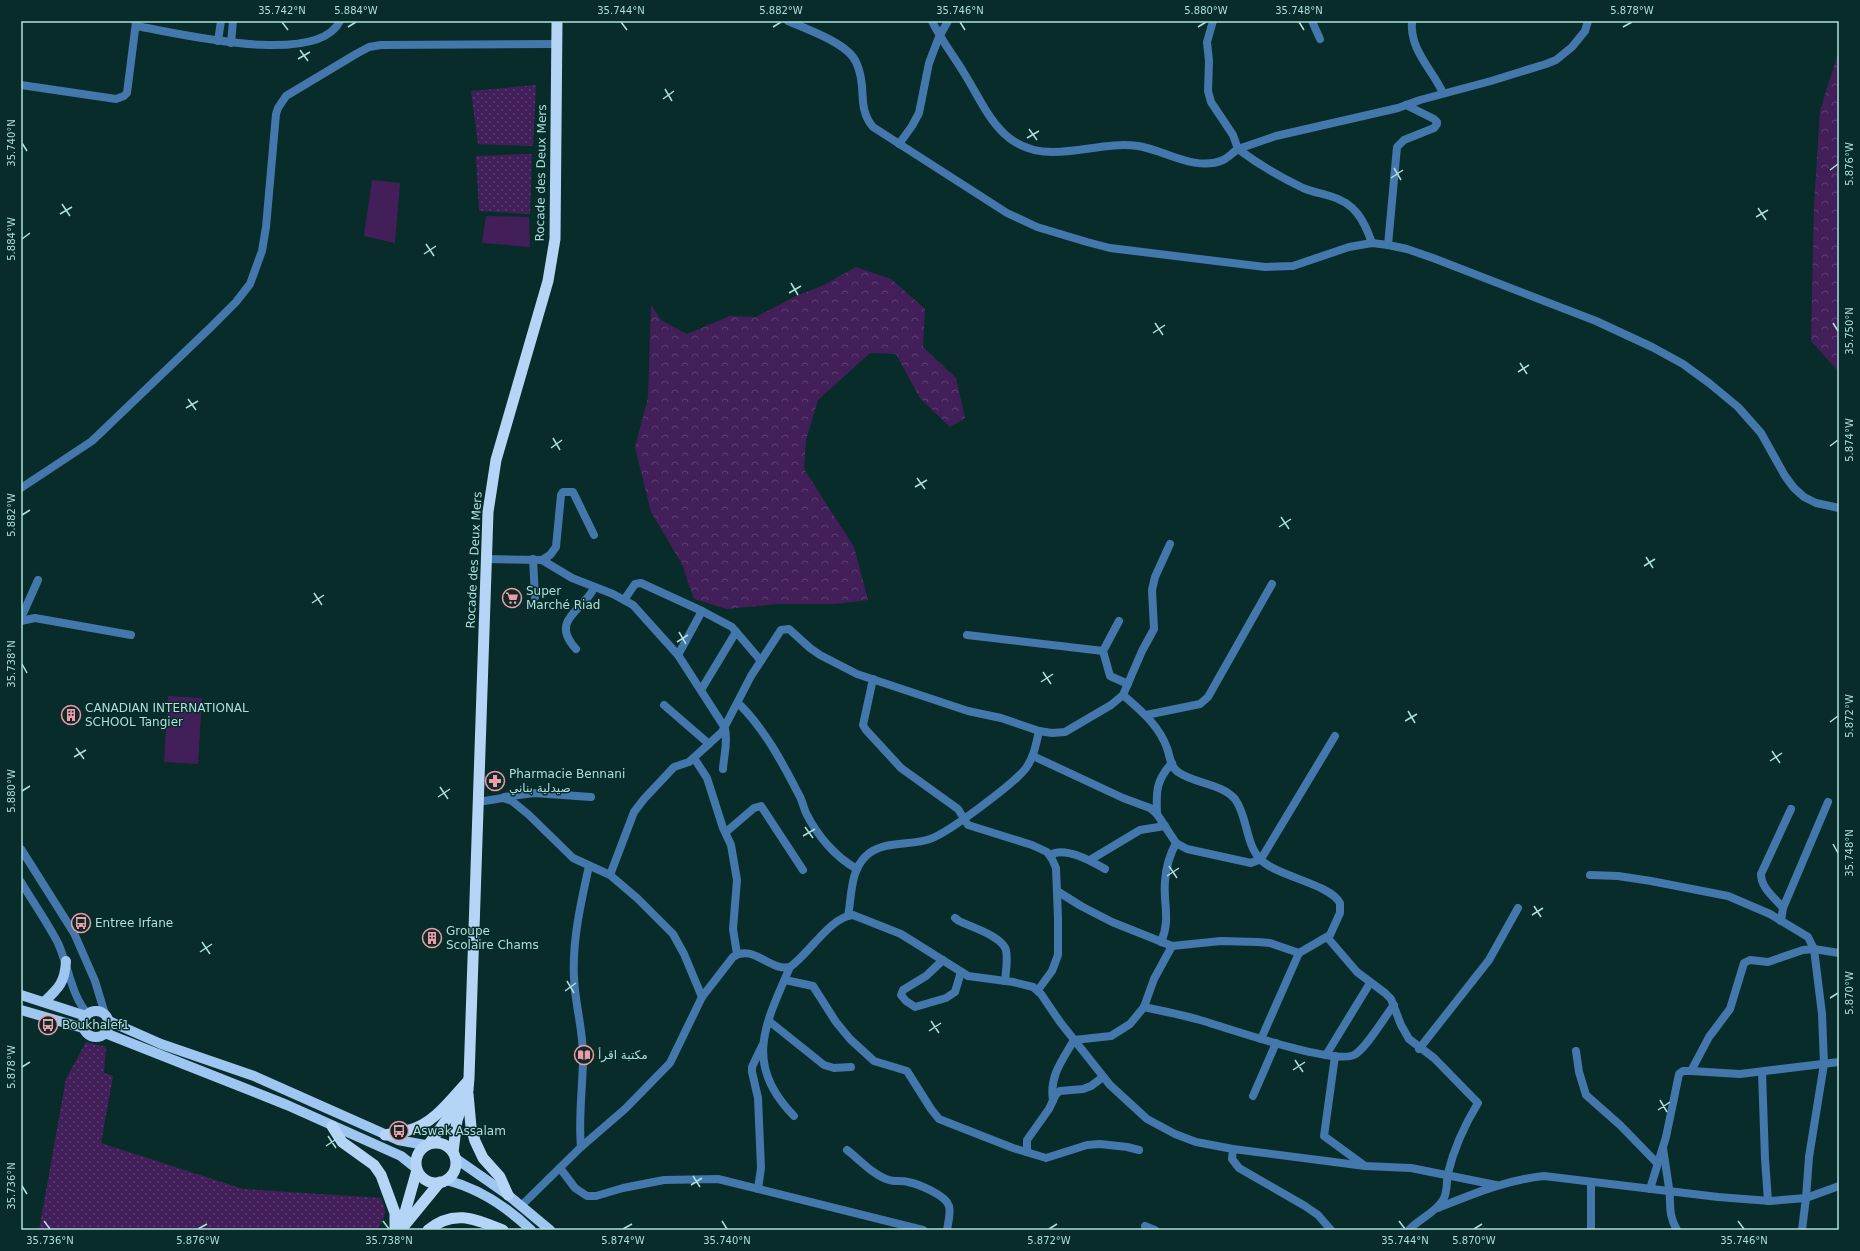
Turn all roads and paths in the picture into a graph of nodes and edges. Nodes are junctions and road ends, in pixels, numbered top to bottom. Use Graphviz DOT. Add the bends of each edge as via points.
graph roads {
  1 [pos="221,21"];
  2 [pos="233,21"];
  3 [pos="340,21"];
  4 [pos="557,21"];
  5 [pos="788,21"];
  6 [pos="932,21"];
  7 [pos="948,21"];
  8 [pos="1213,21"];
  9 [pos="1312,21"];
  10 [pos="1412,21"];
  11 [pos="1588,21"];
  12 [pos="136,23"];
  13 [pos="939,37"];
  14 [pos="1320,39"];
  15 [pos="218,40"];
  16 [pos="231,42"];
  17 [pos="556,44"];
  18 [pos="21,84"];
  19 [pos="1443,94"];
  20 [pos="1406,105"];
  21 [pos="899,144"];
  22 [pos="1238,149"];
  23 [pos="1372,243"];
  24 [pos="1388,245"];
  25 [pos="21,488"];
  26 [pos="1839,508"];
  27 [pos="594,535"];
  28 [pos="1170,544"];
  29 [pos="486,559"];
  30 [pos="538,560"];
  31 [pos="38,580"];
  32 [pos="1272,584"];
  33 [pos="594,588"];
  34 [pos="535,597"];
  35 [pos="624,600"];
  36 [pos="702,611"];
  37 [pos="21,619"];
  38 [pos="1119,621"];
  39 [pos="736,632"];
  40 [pos="131,635"];
  41 [pos="967,635"];
  42 [pos="576,649"];
  43 [pos="1103,651"];
  44 [pos="678,655"];
  45 [pos="761,661"];
  46 [pos="873,679"];
  47 [pos="1128,684"];
  48 [pos="701,690"];
  49 [pos="1123,695"];
  50 [pos="738,704"];
  51 [pos="664,706"];
  52 [pos="1146,715"];
  53 [pos="725,728"];
  54 [pos="1040,731"];
  55 [pos="1335,736"];
  56 [pos="709,744"];
  57 [pos="1033,756"];
  58 [pos="694,758"];
  59 [pos="1172,763"];
  60 [pos="723,769"];
  61 [pos="591,797"];
  62 [pos="503,798"];
  63 [pos="478,802"];
  64 [pos="1828,802"];
  65 [pos="1791,810"];
  66 [pos="1157,814"];
  67 [pos="964,818"];
  68 [pos="1165,826"];
  69 [pos="726,832"];
  70 [pos="1176,843"];
  71 [pos="21,849"];
  72 [pos="1050,855"];
  73 [pos="1090,860"];
  74 [pos="1261,860"];
  75 [pos="589,866"];
  76 [pos="857,869"];
  77 [pos="1105,869"];
  78 [pos="803,870"];
  79 [pos="610,875"];
  80 [pos="1590,875"];
  81 [pos="21,882"];
  82 [pos="1057,891"];
  83 [pos="1518,908"];
  84 [pos="1783,908"];
  85 [pos="848,916"];
  86 [pos="955,918"];
  87 [pos="1781,921"];
  88 [pos="1327,937"];
  89 [pos="1161,942"];
  90 [pos="1172,946"];
  91 [pos="1814,949"];
  92 [pos="1838,950"];
  93 [pos="1299,953"];
  94 [pos="737,954"];
  95 [pos="943,960"];
  96 [pos="66,961"];
  97 [pos="790,967"];
  98 [pos="961,972"];
  99 [pos="785,980"];
  100 [pos="1006,981"];
  101 [pos="1370,982"];
  102 [pos="1038,990"];
  103 [pos="21,995"];
  104 [pos="702,997"];
  105 [pos="44,1002"];
  106 [pos="1394,1005"];
  107 [pos="1144,1007"];
  108 [pos="21,1010"];
  109 [pos="87,1015"];
  110 [pos="107,1018"];
  111 [pos="769,1021"];
  112 [pos="83,1028"];
  113 [pos="105,1033"];
  114 [pos="1261,1039"];
  115 [pos="1074,1040"];
  116 [pos="1276,1043"];
  117 [pos="762,1046"];
  118 [pos="1419,1048"];
  119 [pos="1576,1051"];
  120 [pos="1326,1055"];
  121 [pos="1335,1056"];
  122 [pos="1839,1062"];
  123 [pos="1824,1064"];
  124 [pos="851,1067"];
  125 [pos="1691,1072"];
  126 [pos="1762,1072"];
  127 [pos="1103,1077"];
  128 [pos="468,1085"];
  129 [pos="1253,1096"];
  130 [pos="1053,1100"];
  131 [pos="794,1116"];
  132 [pos="332,1126"];
  133 [pos="385,1134"];
  134 [pos="427,1144"];
  135 [pos="581,1147"];
  136 [pos="1663,1147"];
  137 [pos="1233,1149"];
  138 [pos="847,1150"];
  139 [pos="1139,1150"];
  140 [pos="1027,1152"];
  141 [pos="454,1155"];
  142 [pos="1657,1164"];
  143 [pos="1366,1166"];
  144 [pos="560,1168"];
  145 [pos="416,1169"];
  146 [pos="1447,1175"];
  147 [pos="443,1181"];
  148 [pos="1591,1182"];
  149 [pos="1496,1185"];
  150 [pos="1839,1186"];
  151 [pos="758,1189"];
  152 [pos="1650,1189"];
  153 [pos="1669,1190"];
  154 [pos="508,1195"];
  155 [pos="1806,1198"];
  156 [pos="1768,1201"];
  157 [pos="522,1205"];
  158 [pos="1438,1208"];
  159 [pos="1145,1226"];
  160 [pos="920,1229"];
  161 [pos="395,1230"];
  162 [pos="401,1230"];
  163 [pos="428,1230"];
  164 [pos="503,1230"];
  165 [pos="531,1230"];
  166 [pos="550,1230"];
  167 [pos="947,1230"];
  168 [pos="1155,1230"];
  169 [pos="1331,1230"];
  170 [pos="1409,1230"];
  171 [pos="1591,1230"];
  172 [pos="1676,1230"];
  173 [pos="1802,1230"];
  1 -- 15 [label="street"];
  2 -- 16 [label="street"];
  3 -- 16 [label="street" via="334,30 311,42 270,45"];
  4 -- 17 [label="highway, Rocade des Deux Mers"];
  5 -- 21 [label="street" via="837,45 853,56 861,78 866,116 873,127"];
  6 -- 13 [label="street"];
  7 -- 13 [label="street"];
  8 -- 22 [label="street" via="1207,42 1208,91 1211,102 1233,135"];
  9 -- 14 [label="street"];
  10 -- 19 [label="street" via="1416,47"];
  11 -- 19 [label="street" via="1583,35 1572,48 1556,60"];
  12 -- 15 [label="street"];
  12 -- 18 [label="street" via="126,93 121,98"];
  13 -- 21 [label="street" via="929,63 919,113"];
  13 -- 22 [label="street" via="956,60 993,123 1010,138 1025,146 1053,152 1127,144 1203,163 1223,160"];
  15 -- 16 [label="street"];
  17 -- 25 [label="street" via="369,47 286,96 276,114 266,227 262,251 250,284 211,327 92,441"];
  17 -- 29 [label="highway, Rocade des Deux Mers" via="555,239 548,281 496,460 489,498"];
  19 -- 20 [label="street"];
  20 -- 22 [label="street" via="1276,136"];
  20 -- 24 [label="street" via="1434,119 1437,124 1434,128 1404,140 1397,147"];
  21 -- 23 [label="street" via="1024,222 1056,234 1110,248 1276,267 1293,266 1349,247"];
  22 -- 23 [label="street" via="1256,163 1304,188 1331,196 1349,205 1363,221"];
  23 -- 24 [label="street"];
  24 -- 26 [label="street" via="1433,258 1596,321 1682,364 1738,407 1752,422 1794,488 1816,503"];
  27 -- 30 [label="street" via="573,492 563,492 556,547 550,555"];
  28 -- 47 [label="street" via="1152,590 1154,629"];
  29 -- 30 [label="street"];
  29 -- 63 [label="highway, Rocade des Deux Mers"];
  30 -- 33 [label="street"];
  30 -- 34 [label="street"];
  31 -- 37 [label="street"];
  32 -- 52 [label="street" via="1208,697 1200,704"];
  33 -- 35 [label="street"];
  33 -- 42 [label="street" via="590,596 567,620 565,629 569,641"];
  35 -- 36 [label="street" via="635,584 641,584"];
  35 -- 44 [label="street" via="633,605"];
  36 -- 39 [label="street" via="732,627"];
  36 -- 44 [label="street"];
  37 -- 40 [label="street" via="36,618"];
  38 -- 43 [label="street"];
  39 -- 45 [label="street"];
  39 -- 48 [label="street"];
  41 -- 43 [label="street"];
  43 -- 47 [label="street" via="1110,676"];
  44 -- 48 [label="street"];
  45 -- 46 [label="street" via="779,632 786,628 828,660"];
  45 -- 50 [label="street"];
  46 -- 54 [label="street" via="968,711 1001,718"];
  46 -- 67 [label="street" via="863,722 866,730 901,768 958,809"];
  47 -- 49 [label="street"];
  48 -- 53 [label="street"];
  49 -- 52 [label="street"];
  49 -- 54 [label="street" via="1065,732"];
  50 -- 53 [label="street"];
  50 -- 76 [label="street" via="748,712 782,763 800,795 806,813 829,847"];
  51 -- 56 [label="street"];
  52 -- 59 [label="street" via="1167,746"];
  53 -- 56 [label="street"];
  53 -- 60 [label="street" via="728,741"];
  54 -- 57 [label="street"];
  55 -- 74 [label="street"];
  56 -- 58 [label="street"];
  57 -- 66 [label="street" via="1150,808"];
  57 -- 67 [label="street" via="1021,774"];
  58 -- 69 [label="street" via="707,778"];
  58 -- 79 [label="street" via="674,767 639,804"];
  59 -- 66 [label="street" via="1159,782 1156,794"];
  59 -- 74 [label="street" via="1174,769 1180,773 1219,788 1233,798 1252,845"];
  61 -- 62 [label="street" via="534,793"];
  62 -- 63 [label="street"];
  62 -- 75 [label="street" via="518,805 567,852"];
  63 -- 128 [label="highway, Rocade des Deux Mers"];
  64 -- 84 [label="street"];
  65 -- 84 [label="street" via="1761,874 1765,887"];
  66 -- 68 [label="street"];
  67 -- 72 [label="street" via="968,826 1013,838"];
  67 -- 76 [label="street" via="930,839 876,850 866,856"];
  68 -- 70 [label="street"];
  68 -- 73 [label="street" via="1140,830"];
  69 -- 78 [label="street" via="754,808 761,806"];
  69 -- 94 [label="street" via="738,880 733,929"];
  70 -- 74 [label="street" via="1205,854 1251,863"];
  70 -- 89 [label="street" via="1170,853 1165,881 1167,920"];
  71 -- 110 [label="street" via="74,933 95,981"];
  72 -- 73 [label="street" via="1056,852 1065,853"];
  72 -- 82 [label="street" via="1056,868"];
  73 -- 77 [label="street"];
  74 -- 88 [label="street" via="1280,872 1331,894 1338,900 1341,906 1340,913"];
  75 -- 79 [label="street"];
  75 -- 135 [label="street" via="574,964 583,1057 579,1126"];
  76 -- 85 [label="street"];
  79 -- 104 [label="street" via="673,934"];
  80 -- 87 [label="street" via="1651,881 1728,896"];
  81 -- 96 [label="street"];
  82 -- 89 [label="street" via="1094,913"];
  82 -- 102 [label="street" via="1058,955 1052,971"];
  83 -- 118 [label="street" via="1489,960"];
  84 -- 87 [label="street"];
  85 -- 95 [label="street" via="857,916 901,934"];
  85 -- 97 [label="street" via="833,925"];
  86 -- 100 [label="street" via="999,939 1006,952"];
  87 -- 91 [label="street" via="1808,937"];
  88 -- 93 [label="street"];
  88 -- 101 [label="street" via="1357,972"];
  89 -- 90 [label="street"];
  90 -- 93 [label="street" via="1221,941 1258,942 1270,943"];
  90 -- 107 [label="street" via="1154,979"];
  91 -- 92 [label="street"];
  91 -- 123 [label="street" via="1822,1014"];
  91 -- 125 [label="street" via="1803,950 1768,962 1744,962 1730,1009 1709,1037"];
  93 -- 114 [label="street"];
  94 -- 97 [label="street" via="750,954 780,967"];
  94 -- 104 [label="street"];
  95 -- 98 [label="street"];
  95 -- 98 [label="street" via="926,976 902,990 901,995 906,1001 915,1007 946,998 955,992"];
  96 -- 105 [label="main road" via="61,984"];
  96 -- 109 [label="street" via="80,1006"];
  97 -- 99 [label="street"];
  98 -- 100 [label="street" via="974,978"];
  99 -- 111 [label="street"];
  99 -- 140 [label="street" via="813,986 850,1039 874,1061 907,1071 931,1110 939,1118"];
  100 -- 102 [label="street"];
  101 -- 106 [label="street" via="1385,993"];
  101 -- 120 [label="street"];
  102 -- 115 [label="street"];
  103 -- 105 [label="main road"];
  104 -- 135 [label="street" via="670,1063"];
  105 -- 109 [label="main road"];
  106 -- 118 [label="street" via="1405,1034"];
  106 -- 121 [label="street" via="1362,1049 1353,1056"];
  107 -- 114 [label="street" via="1174,1013"];
  107 -- 115 [label="street" via="1125,1029 1111,1036"];
  108 -- 112 [label="main road"];
  109 -- 110 [label="main road" via="95,1011"];
  109 -- 112 [label="main road" via="83,1021"];
  110 -- 113 [label="main road" via="108,1028"];
  110 -- 133 [label="main road" via="161,1044 254,1076"];
  111 -- 117 [label="street"];
  111 -- 124 [label="street" via="824,1065 834,1068"];
  112 -- 113 [label="main road" via="93,1036"];
  113 -- 132 [label="main road" via="287,1105"];
  114 -- 116 [label="street"];
  115 -- 127 [label="street"];
  115 -- 130 [label="street" via="1055,1074 1051,1088"];
  116 -- 120 [label="street"];
  116 -- 129 [label="street"];
  117 -- 131 [label="street" via="770,1084"];
  117 -- 151 [label="street" via="752,1067 758,1098 761,1168"];
  118 -- 146 [label="street" via="1434,1058 1478,1103 1459,1137"];
  119 -- 142 [label="street" via="1586,1095 1620,1125"];
  120 -- 121 [label="street"];
  121 -- 143 [label="street" via="1324,1136"];
  122 -- 123 [label="street"];
  123 -- 126 [label="street"];
  123 -- 155 [label="street" via="1809,1157"];
  125 -- 126 [label="street"];
  125 -- 136 [label="street" via="1683,1071 1679,1074"];
  126 -- 156 [label="street"];
  127 -- 130 [label="street" via="1083,1089 1060,1091"];
  127 -- 137 [label="street" via="1138,1112 1162,1128 1196,1142"];
  128 -- 133 [label="highway" via="425,1123 410,1130"];
  128 -- 134 [label="highway, Rocade des Deux Mers" via="459,1102"];
  128 -- 141 [label="highway, Rocade des Deux Mers" via="457,1120"];
  128 -- 154 [label="highway" via="471,1127 475,1141 483,1158 500,1177"];
  130 -- 140 [label="street" via="1027,1140"];
  132 -- 145 [label="main road" via="400,1156"];
  132 -- 161 [label="highway" via="342,1142 374,1165 381,1175 395,1213"];
  133 -- 134 [label="main road" via="408,1143"];
  134 -- 141 [label="highway" via="442,1144"];
  134 -- 145 [label="highway, Rocade des Deux Mers" via="418,1152"];
  135 -- 144 [label="street"];
  136 -- 142 [label="street"];
  136 -- 153 [label="street"];
  137 -- 143 [label="street"];
  137 -- 169 [label="street" via="1234,1165 1318,1215"];
  138 -- 167 [label="street" via="888,1180 916,1184 946,1200 950,1210"];
  139 -- 140 [label="street" via="1100,1144 1087,1145 1046,1158"];
  141 -- 147 [label="highway, Rocade des Deux Mers" via="454,1171"];
  141 -- 154 [label="main road"];
  142 -- 152 [label="street"];
  143 -- 146 [label="street" via="1411,1168"];
  144 -- 151 [label="street" via="575,1188 592,1197 645,1183 681,1178 718,1179"];
  144 -- 157 [label="street"];
  145 -- 147 [label="highway" via="427,1181"];
  145 -- 162 [label="highway, Rocade des Deux Mers"];
  146 -- 149 [label="street"];
  146 -- 158 [label="street" via="1446,1196"];
  147 -- 162 [label="highway, Rocade des Deux Mers"];
  147 -- 165 [label="main road" via="464,1185 485,1196"];
  148 -- 149 [label="street" via="1544,1176"];
  148 -- 152 [label="street"];
  148 -- 171 [label="street"];
  149 -- 158 [label="street"];
  150 -- 155 [label="street"];
  151 -- 160 [label="street"];
  152 -- 153 [label="street"];
  153 -- 156 [label="street"];
  153 -- 172 [label="street" via="1670,1213"];
  154 -- 157 [label="main road"];
  155 -- 156 [label="street"];
  155 -- 173 [label="street"];
  157 -- 166 [label="main road"];
  158 -- 170 [label="street"];
  159 -- 168 [label="street"];
  163 -- 164 [label="highway" via="441,1221 461,1217"];
}
